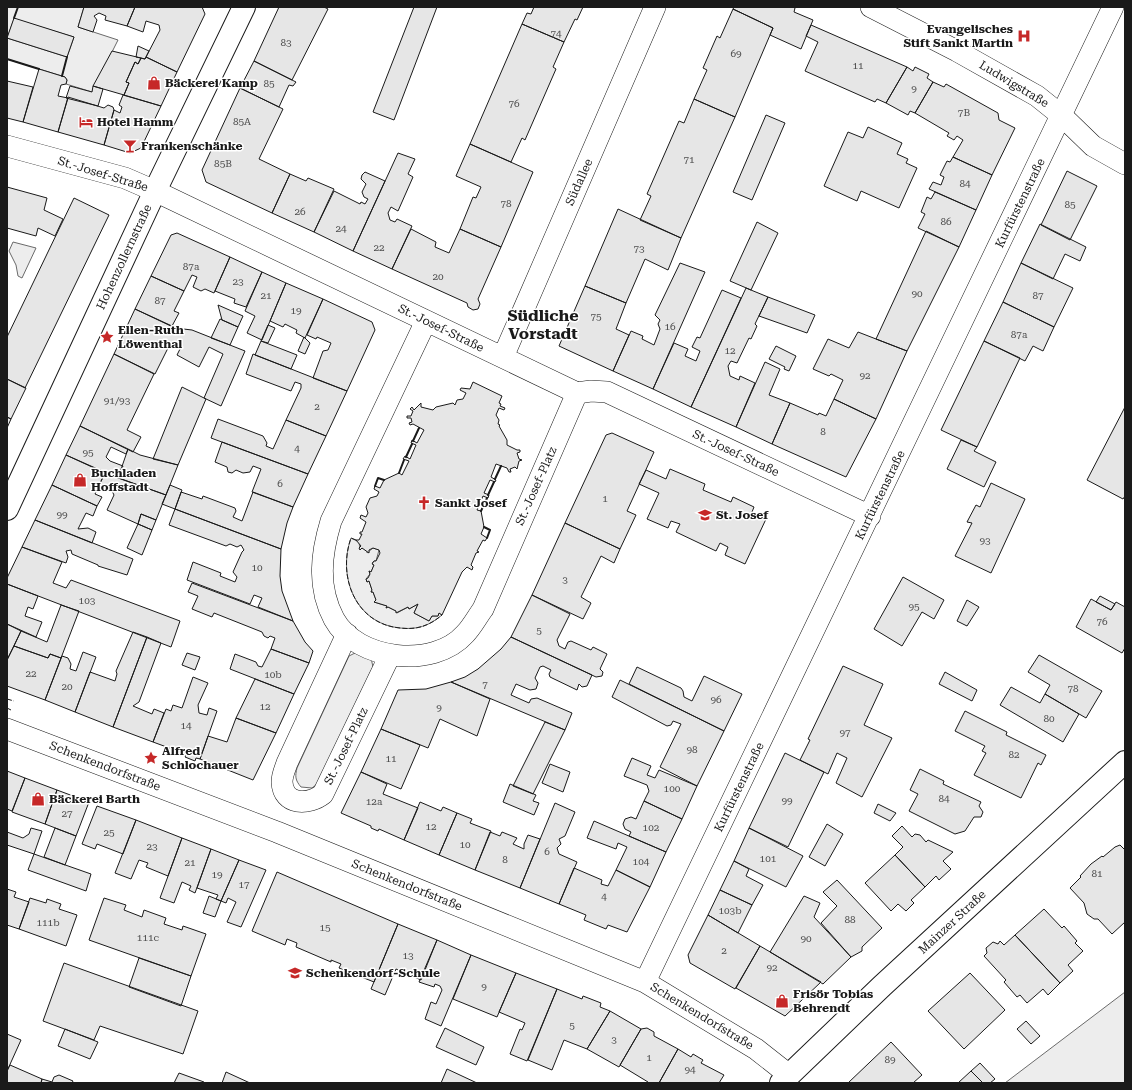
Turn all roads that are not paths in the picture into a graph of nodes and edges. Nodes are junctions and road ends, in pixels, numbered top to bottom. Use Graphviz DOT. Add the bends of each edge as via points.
graph roads {
  1 [pos="244,7"];
  2 [pos="655,7"];
  3 [pos="871,7"];
  4 [pos="1113,7"];
  5 [pos="1062,116"];
  6 [pos="7,146"];
  7 [pos="1125,164"];
  8 [pos="155,191"];
  9 [pos="426,321"];
  10 [pos="502,357"];
  11 [pos="577,393"];
  12 [pos="7,509"];
  13 [pos="870,516"];
  14 [pos="347,634"];
  15 [pos="390,655"];
  16 [pos="7,729"];
  17 [pos="1125,762"];
  18 [pos="645,982"];
  19 [pos="785,1079"];
  1 -- 8 [label="street, Hohenzollernstraße"];
  2 -- 10 [label="street, Südallee"];
  3 -- 5 [label="street, Ludwigstraße" via="996,72 1037,96"];
  4 -- 5 [label="street, Kurfürstenstraße"];
  5 -- 7 [label="street, Ludwigstraße" via="1093,146"];
  5 -- 13 [label="street, Kurfürstenstraße"];
  6 -- 8 [label="street, St.-Josef-Straße" via="125,178"];
  8 -- 9 [label="street, St.-Josef-Straße"];
  8 -- 12 [label="street, Hohenzollernstraße"];
  9 -- 10 [label="street, St.-Josef-Straße"];
  9 -- 14 [label="street, St.-Josef-Platz" via="331,521 324,544 322,569 325,594 334,619"];
  10 -- 11 [label="street, St.-Josef-Straße"];
  11 -- 13 [label="street, St.-Josef-Straße" via="607,392"];
  11 -- 15 [label="street, St.-Josef-Platz" via="483,609 465,634 444,650 416,656"];
  13 -- 18 [label="street, Kurfürstenstraße"];
  14 -- 15 [label="street, St.-Josef-Platz" via="365,647"];
  14 -- 15 [label="street, St.-Josef-Platz" via="285,769 282,784 286,794 294,800 306,802 315,800 323,794"];
  16 -- 18 [label="street, Schenkendorfstraße" via="276,832"];
  17 -- 19 [label="street, Mainzer Straße"];
  18 -- 19 [label="street, Schenkendorfstraße" via="756,1049"];
}
